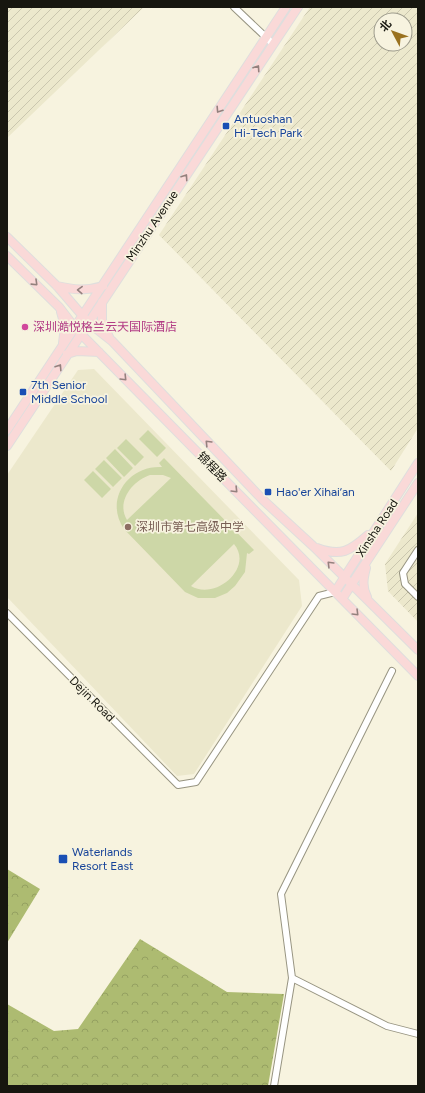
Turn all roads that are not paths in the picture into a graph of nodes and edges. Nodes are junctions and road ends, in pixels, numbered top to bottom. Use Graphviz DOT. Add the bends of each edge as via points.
graph roads {
  1 [pos="234,7"];
  2 [pos="286,7"];
  3 [pos="298,7"];
  4 [pos="266,38"];
  5 [pos="273,44"];
  6 [pos="7,237"];
  7 [pos="7,256"];
  8 [pos="57,286"];
  9 [pos="103,286"];
  10 [pos="102,302"];
  11 [pos="59,307"];
  12 [pos="85,320"];
  13 [pos="78,331"];
  14 [pos="112,341"];
  15 [pos="63,345"];
  16 [pos="99,352"];
  17 [pos="67,354"];
  18 [pos="7,430"];
  19 [pos="7,446"];
  20 [pos="418,463"];
  21 [pos="418,483"];
  22 [pos="376,528"];
  23 [pos="313,546"];
  24 [pos="418,550"];
  25 [pos="369,559"];
  26 [pos="344,578"];
  27 [pos="352,585"];
  28 [pos="335,592"];
  29 [pos="418,597"];
  30 [pos="342,599"];
  31 [pos="370,601"];
  32 [pos="7,613"];
  33 [pos="418,650"];
  34 [pos="392,671"];
  35 [pos="418,676"];
  36 [pos="292,978"];
  37 [pos="418,1034"];
  38 [pos="274,1086"];
  1 -- 4 [label="street"];
  2 -- 4 [label="main road, Minzhu Avenue"];
  3 -- 5 [label="main road, Minzhu Avenue"];
  4 -- 5 [label="street"];
  4 -- 9 [label="main road, Minzhu Avenue, one-way"];
  10 -- 5 [label="main road, Minzhu Avenue, one-way"];
  6 -- 8 [label="main road, 锦程路"];
  7 -- 11 [label="main road, 锦程路, one-way"];
  9 -- 8 [label="main road, one-way" via="88,290"];
  8 -- 12 [label="main road, 锦程路"];
  9 -- 12 [label="main road, Minzhu Avenue"];
  10 -- 12 [label="main road, Minzhu Avenue"];
  10 -- 14 [label="main road" via="102,323"];
  11 -- 13 [label="main road, 锦程路"];
  11 -- 15 [label="main road" via="65,326"];
  12 -- 13 [label="main road, Minzhu Avenue"];
  12 -- 14 [label="main road, 锦程路"];
  13 -- 15 [label="main road, Minzhu Avenue"];
  13 -- 16 [label="main road, 锦程路"];
  13 -- 17 [label="main road, Minzhu Avenue"];
  23 -- 14 [label="main road, 锦程路, one-way" via="263,500"];
  15 -- 18 [label="main road, Minzhu Avenue"];
  16 -- 17 [label="main road" via="77,351"];
  16 -- 28 [label="main road, 锦程路, one-way"];
  19 -- 17 [label="main road, Minzhu Avenue, one-way"];
  20 -- 22 [label="main road, Xinsha Road"];
  21 -- 25 [label="main road, Xinsha Road"];
  22 -- 23 [label="main road" via="353,549 338,553"];
  22 -- 26 [label="main road, Xinsha Road"];
  26 -- 23 [label="main road, 锦程路, one-way"];
  24 -- 29 [label="street" via="403,573 405,584"];
  25 -- 27 [label="main road, Xinsha Road"];
  25 -- 31 [label="main road" via="363,578 363,589"];
  26 -- 27 [label="main road, 锦程路"];
  26 -- 28 [label="main road, Xinsha Road"];
  27 -- 30 [label="main road, Xinsha Road"];
  27 -- 31 [label="main road, 锦程路"];
  28 -- 30 [label="main road, 锦程路"];
  28 -- 32 [label="street, Dejin Road" via="319,596 196,782 178,785"];
  30 -- 35 [label="main road, 锦程路, one-way"];
  31 -- 33 [label="main road, 锦程路"];
  34 -- 36 [label="street" via="281,894"];
  36 -- 37 [label="street" via="387,1026"];
  36 -- 38 [label="street"];
}
